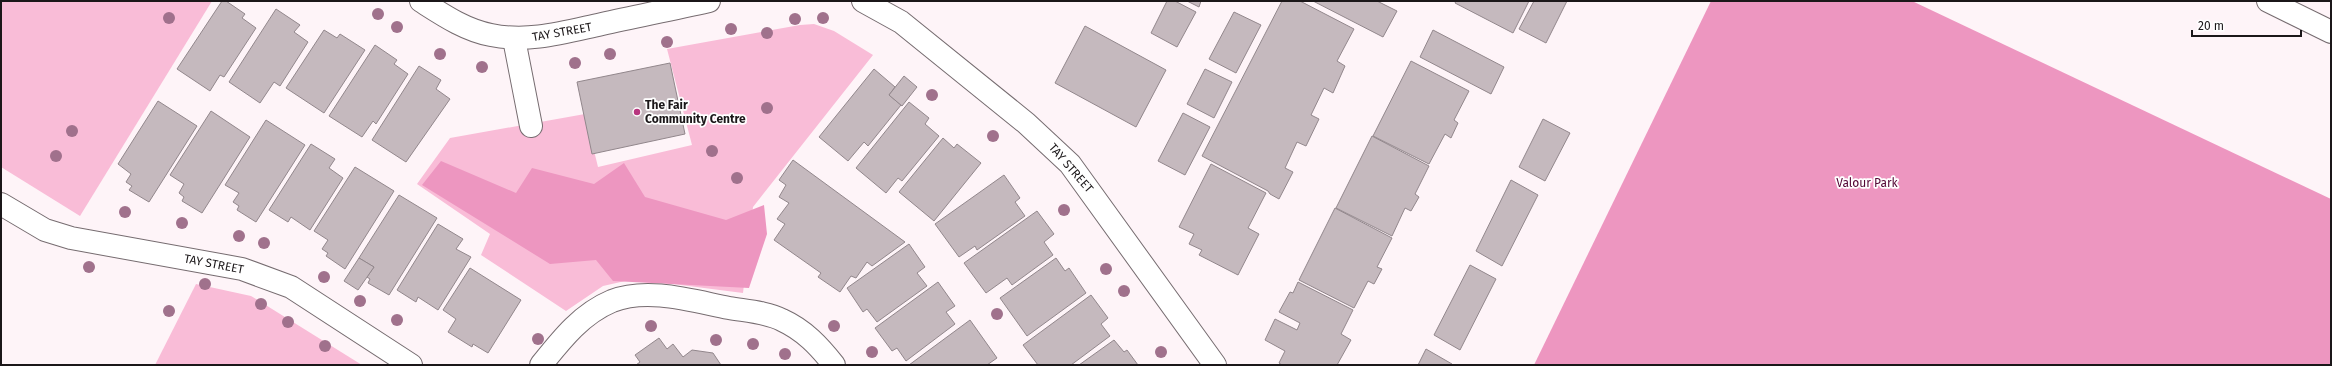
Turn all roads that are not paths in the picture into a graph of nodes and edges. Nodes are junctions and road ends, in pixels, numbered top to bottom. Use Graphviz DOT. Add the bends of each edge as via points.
graph roads {
  1 [pos="421,1"];
  2 [pos="709,1"];
  3 [pos="863,1"];
  4 [pos="2268,1"];
  5 [pos="2327,30"];
  6 [pos="514,39"];
  7 [pos="531,126"];
  8 [pos="1,204"];
  9 [pos="411,365"];
  10 [pos="541,365"];
  11 [pos="834,365"];
  12 [pos="1215,365"];
  1 -- 6 [label="main road, TAY STREET" via="467,28"];
  2 -- 6 [label="main road, TAY STREET" via="549,35"];
  3 -- 12 [label="main road, TAY STREET" via="901,22 1026,123 1070,164"];
  4 -- 5 [label="main road"];
  6 -- 7 [label="main road"];
  8 -- 9 [label="main road, TAY STREET" via="45,230 71,238 242,269 265,276 291,287"];
  10 -- 11 [label="main road" via="564,336 589,313 630,296 650,296 725,307 781,319 803,331"];
}
